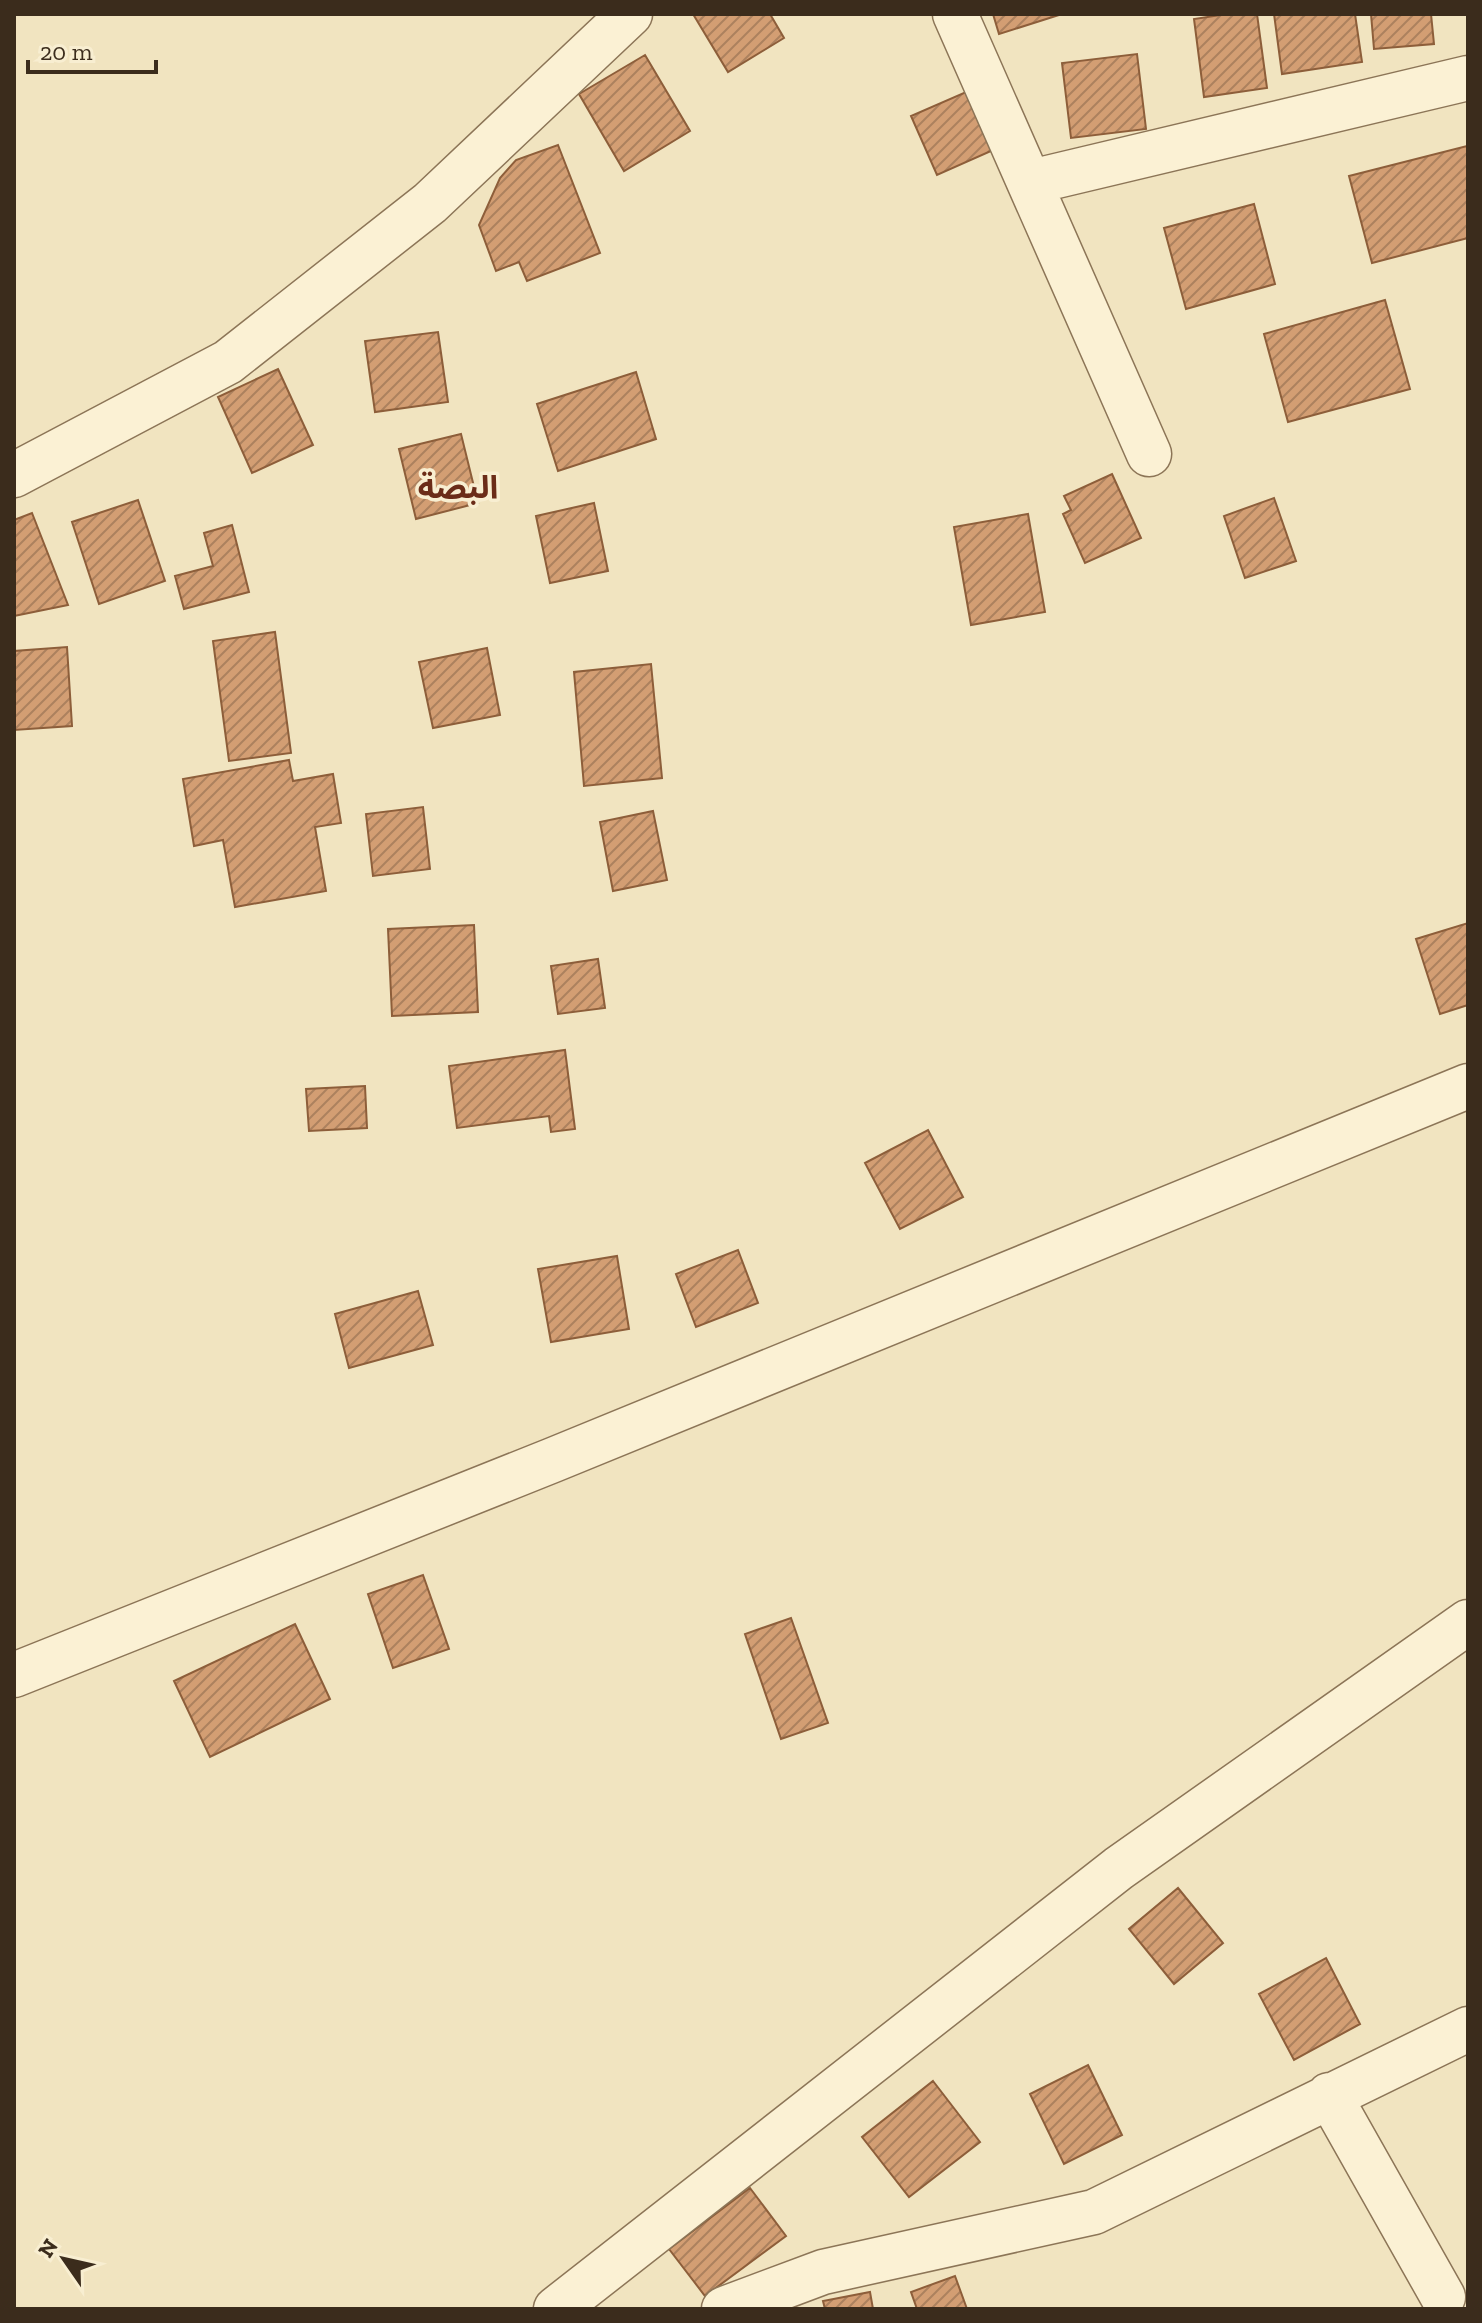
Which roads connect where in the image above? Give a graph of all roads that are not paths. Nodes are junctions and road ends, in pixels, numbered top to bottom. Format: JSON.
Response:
{"nodes":[{"id":1,"x":630,"y":14,"type":"edge"},
{"id":2,"x":955,"y":14,"type":"edge"},
{"id":3,"x":1468,"y":78,"type":"edge"},
{"id":4,"x":1031,"y":182,"type":"junction"},
{"id":5,"x":1149,"y":454,"type":"dead end"},
{"id":6,"x":14,"y":475,"type":"edge"},
{"id":7,"x":1468,"y":1086,"type":"edge"},
{"id":8,"x":1468,"y":1622,"type":"edge"},
{"id":9,"x":14,"y":1675,"type":"edge"},
{"id":10,"x":1468,"y":2029,"type":"edge"},
{"id":11,"x":1329,"y":2095,"type":"junction"},
{"id":12,"x":1441,"y":2299,"type":"edge"},
{"id":13,"x":556,"y":2309,"type":"edge"},
{"id":14,"x":724,"y":2309,"type":"edge"}],
"edges":[{"from":1,"to":6,"type":"street"},
{"from":2,"to":4,"type":"street"},
{"from":3,"to":4,"type":"street"},
{"from":4,"to":5,"type":"street"},
{"from":7,"to":9,"type":"street"},
{"from":8,"to":13,"type":"street"},
{"from":10,"to":11,"type":"street"},
{"from":11,"to":12,"type":"street"},
{"from":11,"to":14,"type":"street"}]}
